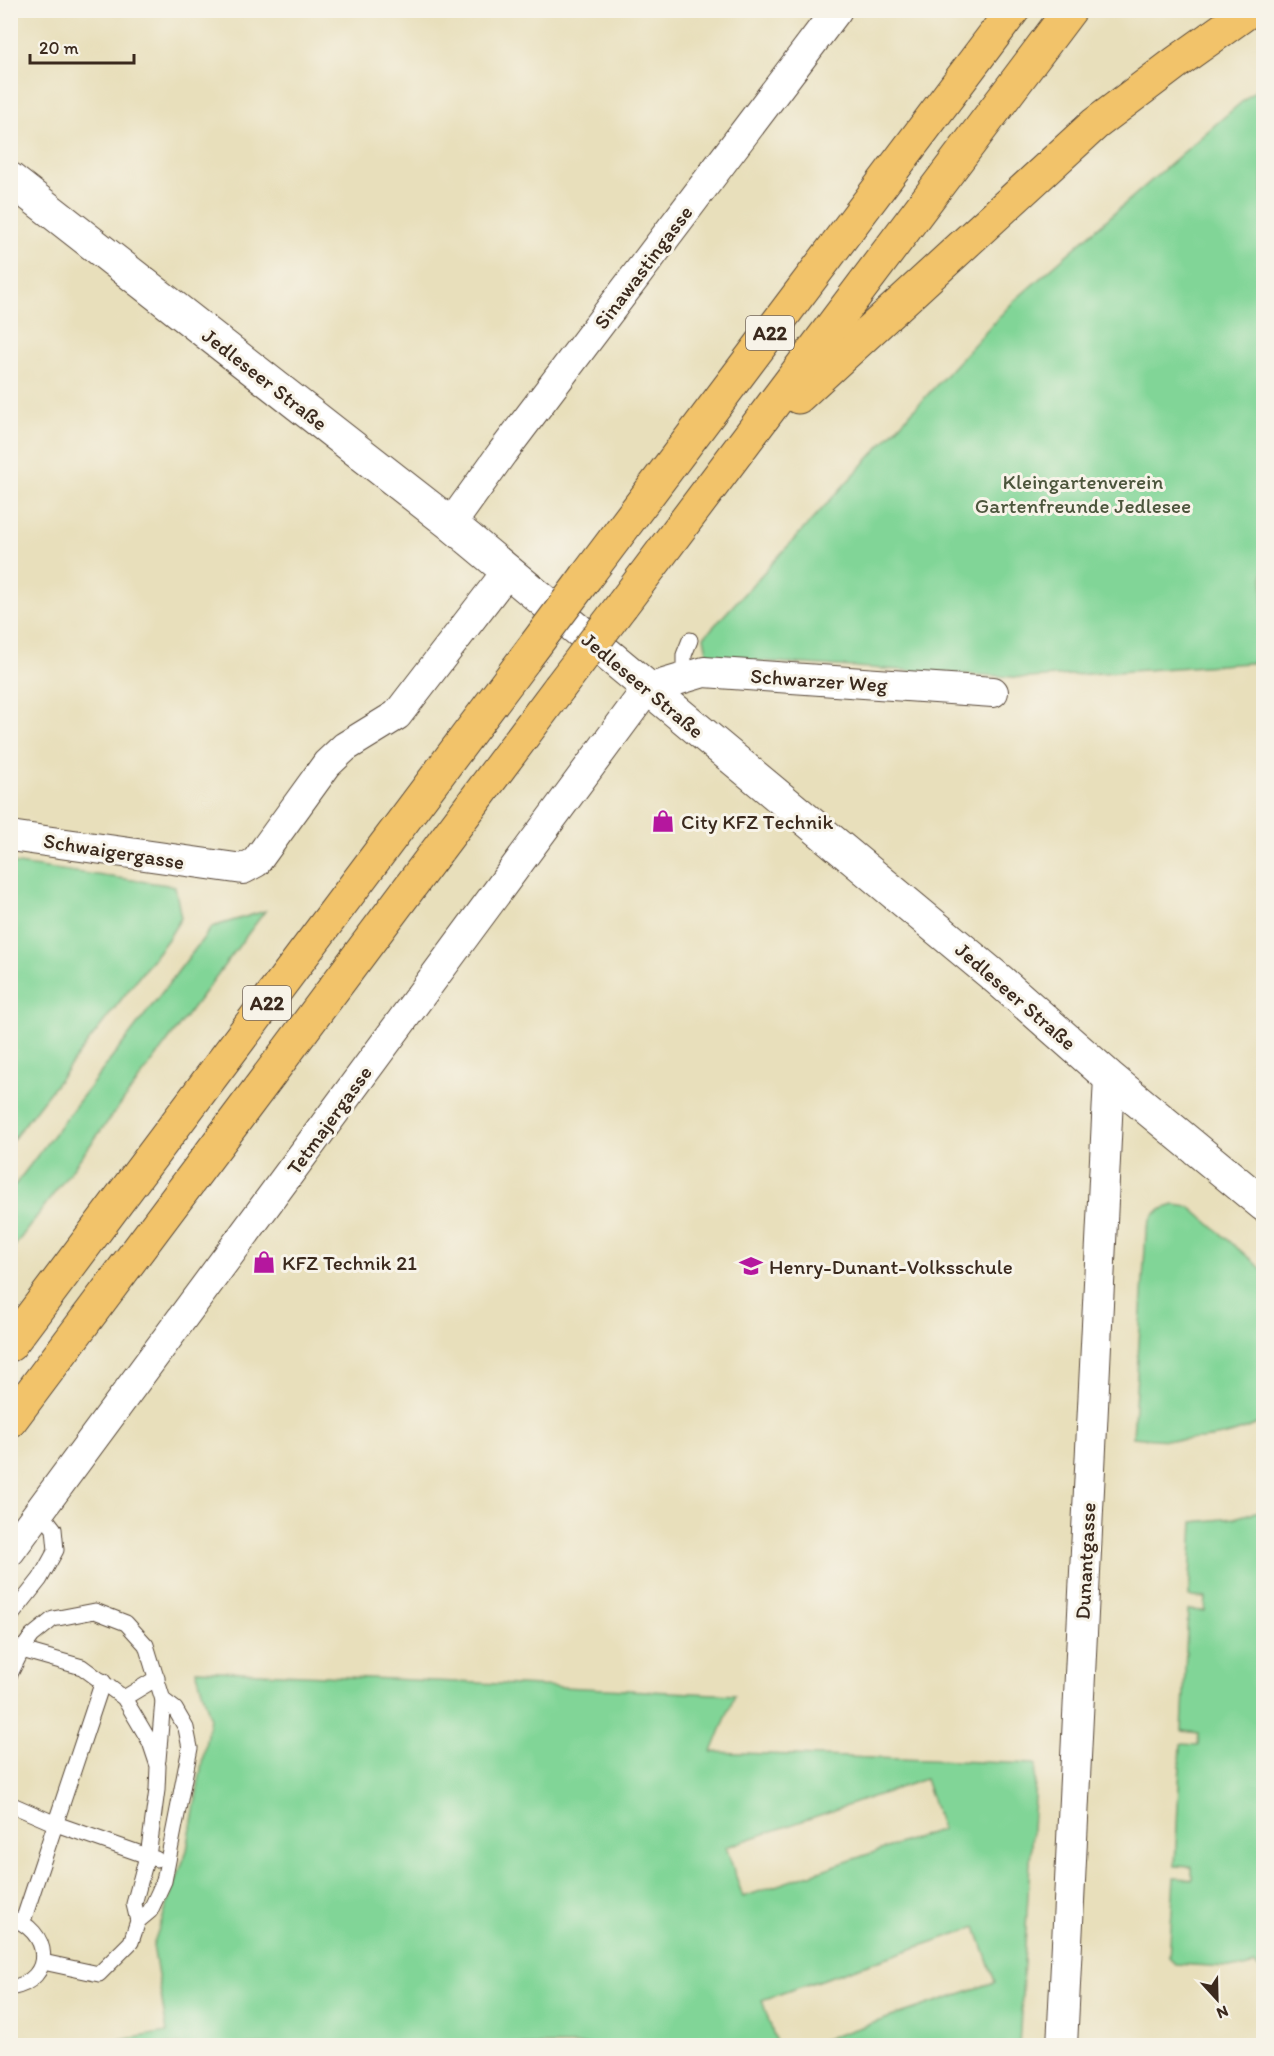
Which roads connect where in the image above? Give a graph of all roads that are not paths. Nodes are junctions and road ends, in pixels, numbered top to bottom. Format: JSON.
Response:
{"nodes":[{"id":1,"x":837,"y":10,"type":"edge"},
{"id":2,"x":988,"y":10,"type":"edge"},
{"id":3,"x":1013,"y":10,"type":"edge"},
{"id":4,"x":1070,"y":10,"type":"edge"},
{"id":5,"x":1249,"y":14,"type":"edge"},
{"id":6,"x":954,"y":88,"type":"junction"},
{"id":7,"x":10,"y":179,"type":"edge"},
{"id":8,"x":737,"y":454,"type":"junction"},
{"id":9,"x":451,"y":524,"type":"junction"},
{"id":10,"x":507,"y":572,"type":"junction"},
{"id":11,"x":690,"y":640,"type":"dead end"},
{"id":12,"x":684,"y":678,"type":"junction"},
{"id":13,"x":647,"y":689,"type":"junction"},
{"id":14,"x":993,"y":692,"type":"dead end"},
{"id":15,"x":10,"y":836,"type":"edge"},
{"id":16,"x":1109,"y":1077,"type":"junction"},
{"id":17,"x":1263,"y":1205,"type":"edge"},
{"id":18,"x":10,"y":1346,"type":"edge"},
{"id":19,"x":10,"y":1421,"type":"edge"},
{"id":20,"x":40,"y":1511,"type":"junction"},
{"id":21,"x":10,"y":1551,"type":"edge"},
{"id":22,"x":10,"y":1617,"type":"edge"},
{"id":23,"x":16,"y":1647,"type":"edge"},
{"id":24,"x":10,"y":1674,"type":"edge"},
{"id":25,"x":157,"y":1678,"type":"junction"},
{"id":26,"x":103,"y":1681,"type":"junction"},
{"id":27,"x":124,"y":1698,"type":"junction"},
{"id":28,"x":164,"y":1700,"type":"junction"},
{"id":29,"x":158,"y":1766,"type":"junction"},
{"id":30,"x":10,"y":1804,"type":"edge"},
{"id":31,"x":56,"y":1824,"type":"junction"},
{"id":32,"x":148,"y":1857,"type":"junction"},
{"id":33,"x":167,"y":1863,"type":"junction"},
{"id":34,"x":17,"y":1920,"type":"edge"},
{"id":35,"x":138,"y":1921,"type":"junction"},
{"id":36,"x":44,"y":1962,"type":"junction"},
{"id":37,"x":10,"y":1988,"type":"edge"},
{"id":38,"x":1062,"y":2046,"type":"edge"}],
"edges":[{"from":1,"to":9,"type":"street","name":"Sinawastingasse"},
{"from":2,"to":6,"type":"highway"},
{"from":3,"to":6,"type":"highway","number":"A22"},
{"from":4,"to":8,"type":"highway","number":"A22"},
{"from":5,"to":8,"type":"highway"},
{"from":6,"to":18,"type":"highway","number":"A22","bridge":true},
{"from":7,"to":9,"type":"street","name":"Jedleseer Straße"},
{"from":8,"to":19,"type":"highway","number":"A22","bridge":true},
{"from":9,"to":10,"type":"street","name":"Jedleseer Straße"},
{"from":10,"to":13,"type":"street","name":"Jedleseer Straße"},
{"from":10,"to":15,"type":"street","name":"Schwaigergasse"},
{"from":11,"to":12,"type":"lane"},
{"from":12,"to":13,"type":"street","name":"Schwarzer Weg"},
{"from":12,"to":14,"type":"street","name":"Schwarzer Weg"},
{"from":13,"to":16,"type":"street","name":"Jedleseer Straße"},
{"from":13,"to":20,"type":"street","name":"Tetmajergasse"},
{"from":16,"to":17,"type":"street","name":"Jedleseer Straße"},
{"from":16,"to":38,"type":"street","name":"Dunantgasse"},
{"from":20,"to":21,"type":"street","name":"Tetmajergasse"},
{"from":20,"to":22,"type":"lane"},
{"from":23,"to":24,"type":"lane"},
{"from":23,"to":25,"type":"lane"},
{"from":23,"to":26,"type":"lane"},
{"from":25,"to":27,"type":"lane"},
{"from":25,"to":28,"type":"lane"},
{"from":26,"to":27,"type":"lane"},
{"from":26,"to":31,"type":"lane"},
{"from":27,"to":29,"type":"lane"},
{"from":28,"to":29,"type":"lane"},
{"from":28,"to":33,"type":"lane"},
{"from":29,"to":32,"type":"lane"},
{"from":30,"to":31,"type":"lane"},
{"from":31,"to":32,"type":"lane"},
{"from":31,"to":34,"type":"lane"},
{"from":32,"to":33,"type":"lane"},
{"from":32,"to":35,"type":"lane"},
{"from":33,"to":35,"type":"lane"},
{"from":34,"to":36,"type":"lane"},
{"from":35,"to":36,"type":"lane"},
{"from":36,"to":37,"type":"lane"}]}
